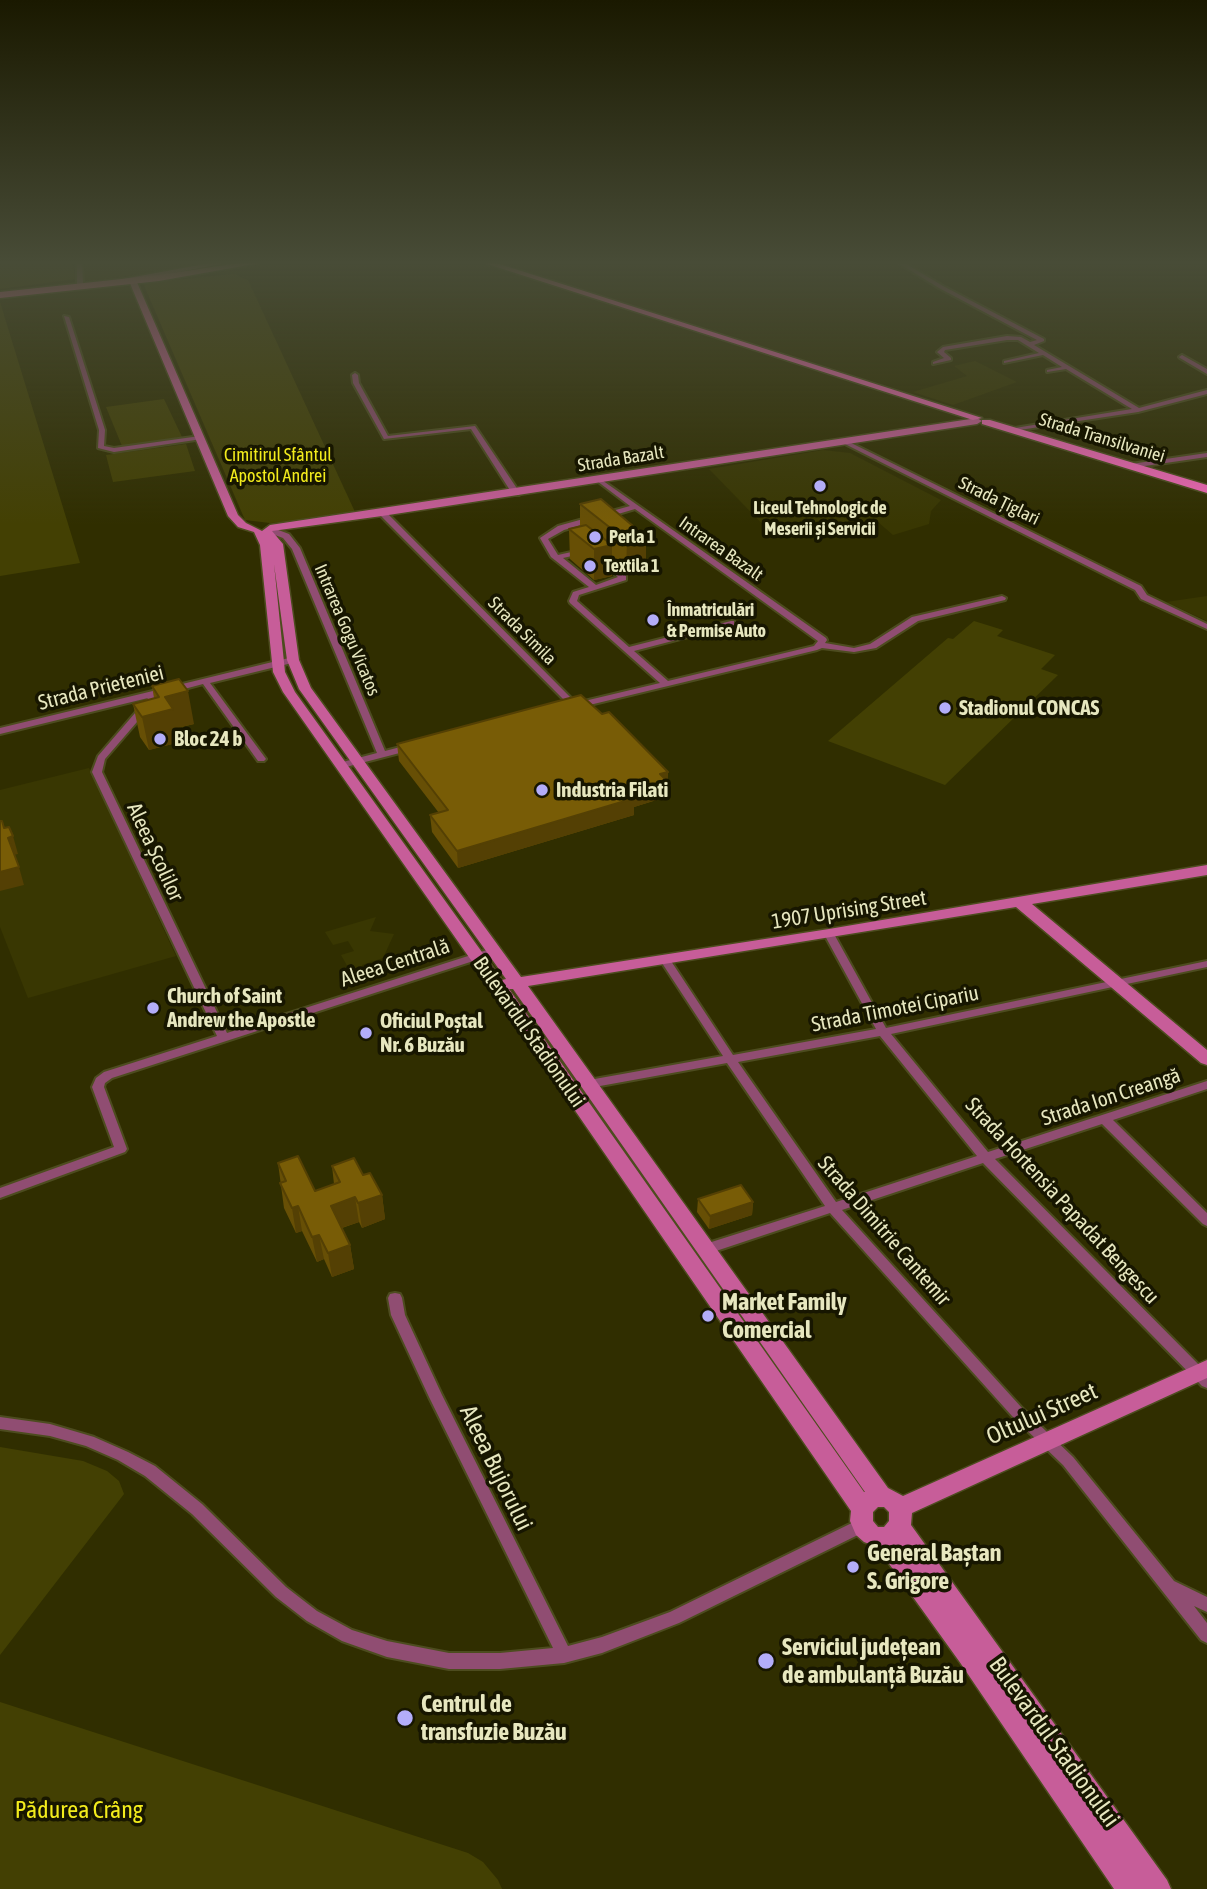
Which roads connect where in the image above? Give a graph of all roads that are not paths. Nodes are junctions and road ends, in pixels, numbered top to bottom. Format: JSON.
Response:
{"nodes":[{"id":1,"x":76,"y":349,"type":"edge"},
{"id":2,"x":161,"y":349,"type":"edge"},
{"id":3,"x":758,"y":349,"type":"edge"},
{"id":4,"x":943,"y":349,"type":"edge"},
{"id":5,"x":1039,"y":349,"type":"edge"},
{"id":6,"x":1045,"y":353,"type":"junction"},
{"id":7,"x":1182,"y":357,"type":"dead end"},
{"id":8,"x":1006,"y":362,"type":"dead end"},
{"id":9,"x":936,"y":363,"type":"dead end"},
{"id":10,"x":1069,"y":368,"type":"junction"},
{"id":11,"x":1049,"y":372,"type":"dead end"},
{"id":12,"x":1207,"y":372,"type":"edge"},
{"id":13,"x":355,"y":375,"type":"dead end"},
{"id":14,"x":1207,"y":391,"type":"edge"},
{"id":15,"x":1138,"y":410,"type":"junction"},
{"id":16,"x":980,"y":420,"type":"junction"},
{"id":17,"x":1015,"y":430,"type":"junction"},
{"id":18,"x":200,"y":438,"type":"junction"},
{"id":19,"x":845,"y":442,"type":"junction"},
{"id":20,"x":1207,"y":455,"type":"edge"},
{"id":21,"x":1131,"y":466,"type":"junction"},
{"id":22,"x":599,"y":480,"type":"junction"},
{"id":23,"x":1207,"y":489,"type":"edge"},
{"id":24,"x":516,"y":493,"type":"junction"},
{"id":25,"x":634,"y":508,"type":"junction"},
{"id":26,"x":382,"y":513,"type":"junction"},
{"id":27,"x":263,"y":530,"type":"junction"},
{"id":28,"x":558,"y":557,"type":"junction"},
{"id":29,"x":594,"y":587,"type":"junction"},
{"id":30,"x":1002,"y":598,"type":"dead end"},
{"id":31,"x":731,"y":623,"type":"dead end"},
{"id":32,"x":1207,"y":627,"type":"edge"},
{"id":33,"x":822,"y":644,"type":"junction"},
{"id":34,"x":626,"y":650,"type":"junction"},
{"id":35,"x":285,"y":662,"type":"junction"},
{"id":36,"x":205,"y":681,"type":"junction"},
{"id":37,"x":665,"y":683,"type":"junction"},
{"id":38,"x":157,"y":693,"type":"junction"},
{"id":39,"x":574,"y":705,"type":"junction"},
{"id":40,"x":561,"y":709,"type":"edge"},
{"id":41,"x":0,"y":731,"type":"edge"},
{"id":42,"x":420,"y":745,"type":"edge"},
{"id":43,"x":382,"y":755,"type":"junction"},
{"id":44,"x":261,"y":760,"type":"dead end"},
{"id":45,"x":359,"y":761,"type":"junction"},
{"id":46,"x":342,"y":765,"type":"junction"},
{"id":47,"x":1207,"y":870,"type":"edge"},
{"id":48,"x":1020,"y":903,"type":"junction"},
{"id":49,"x":829,"y":934,"type":"junction"},
{"id":50,"x":486,"y":954,"type":"junction"},
{"id":51,"x":664,"y":960,"type":"junction"},
{"id":52,"x":1207,"y":964,"type":"edge"},
{"id":53,"x":507,"y":984,"type":"junction"},
{"id":54,"x":1115,"y":985,"type":"junction"},
{"id":55,"x":883,"y":1032,"type":"junction"},
{"id":56,"x":223,"y":1037,"type":"junction"},
{"id":57,"x":730,"y":1059,"type":"junction"},
{"id":58,"x":1207,"y":1059,"type":"edge"},
{"id":59,"x":589,"y":1084,"type":"junction"},
{"id":60,"x":1207,"y":1085,"type":"edge"},
{"id":61,"x":1105,"y":1119,"type":"junction"},
{"id":62,"x":988,"y":1159,"type":"junction"},
{"id":63,"x":0,"y":1193,"type":"edge"},
{"id":64,"x":834,"y":1209,"type":"junction"},
{"id":65,"x":1207,"y":1221,"type":"edge"},
{"id":66,"x":707,"y":1249,"type":"junction"},
{"id":67,"x":395,"y":1298,"type":"dead end"},
{"id":68,"x":1204,"y":1374,"type":"edge"},
{"id":69,"x":0,"y":1423,"type":"edge"},
{"id":70,"x":1048,"y":1440,"type":"junction"},
{"id":71,"x":881,"y":1517,"type":"junction"},
{"id":72,"x":1166,"y":1585,"type":"junction"},
{"id":73,"x":1207,"y":1605,"type":"edge"},
{"id":74,"x":1207,"y":1635,"type":"edge"},
{"id":75,"x":564,"y":1655,"type":"junction"},
{"id":76,"x":1130,"y":1889,"type":"edge"},
{"id":77,"x":1158,"y":1889,"type":"edge"}],
"edges":[{"from":1,"to":18,"type":"street"},
{"from":2,"to":18,"type":"main road"},
{"from":3,"to":16,"type":"main road","name":"Strada Transilvaniei"},
{"from":4,"to":9,"type":"street"},
{"from":5,"to":6,"type":"street"},
{"from":6,"to":8,"type":"street"},
{"from":6,"to":10,"type":"street"},
{"from":7,"to":12,"type":"street"},
{"from":10,"to":11,"type":"street"},
{"from":10,"to":15,"type":"street"},
{"from":13,"to":24,"type":"street"},
{"from":14,"to":15,"type":"street"},
{"from":15,"to":17,"type":"street"},
{"from":16,"to":17,"type":"main road","name":"Strada Transilvaniei"},
{"from":16,"to":19,"type":"main road","name":"Strada Bazalt"},
{"from":17,"to":21,"type":"main road","name":"Strada Transilvaniei"},
{"from":18,"to":27,"type":"main road"},
{"from":19,"to":22,"type":"main road","name":"Strada Bazalt"},
{"from":19,"to":32,"type":"street","name":"Strada Țiglari"},
{"from":20,"to":21,"type":"street"},
{"from":21,"to":23,"type":"main road","name":"Strada Transilvaniei"},
{"from":22,"to":24,"type":"main road","name":"Strada Bazalt"},
{"from":22,"to":25,"type":"street","name":"Intrarea Bazalt"},
{"from":24,"to":26,"type":"main road","name":"Strada Bazalt"},
{"from":25,"to":28,"type":"street"},
{"from":25,"to":33,"type":"street","name":"Intrarea Bazalt"},
{"from":26,"to":27,"type":"main road","name":"Strada Bazalt"},
{"from":26,"to":39,"type":"street","name":"Strada Simila"},
{"from":27,"to":35,"type":"main road","name":"Bulevardul Stadionului"},
{"from":27,"to":43,"type":"street","name":"Intrarea Gogu Vicatos"},
{"from":28,"to":29,"type":"street"},
{"from":28,"to":29,"type":"street"},
{"from":29,"to":34,"type":"street"},
{"from":30,"to":33,"type":"street"},
{"from":31,"to":34,"type":"street"},
{"from":33,"to":37,"type":"street"},
{"from":34,"to":37,"type":"street"},
{"from":35,"to":36,"type":"street","name":"Strada Prieteniei"},
{"from":35,"to":45,"type":"main road","name":"Bulevardul Stadionului"},
{"from":35,"to":46,"type":"main road","name":"Bulevardul Stadionului"},
{"from":36,"to":38,"type":"street","name":"Strada Prieteniei"},
{"from":36,"to":44,"type":"street"},
{"from":37,"to":39,"type":"street"},
{"from":38,"to":41,"type":"street","name":"Strada Prieteniei"},
{"from":38,"to":56,"type":"street","name":"Aleea Școlilor"},
{"from":39,"to":40,"type":"street"},
{"from":42,"to":43,"type":"street"},
{"from":43,"to":45,"type":"street"},
{"from":45,"to":46,"type":"street"},
{"from":45,"to":50,"type":"main road","name":"Bulevardul Stadionului"},
{"from":46,"to":50,"type":"main road","name":"Bulevardul Stadionului"},
{"from":47,"to":48,"type":"main road","name":"1907 Uprising Street"},
{"from":48,"to":49,"type":"main road","name":"1907 Uprising Street"},
{"from":48,"to":54,"type":"main road"},
{"from":49,"to":51,"type":"main road","name":"1907 Uprising Street"},
{"from":49,"to":55,"type":"street","name":"Strada Hortensia Papadat Bengescu"},
{"from":50,"to":53,"type":"main road","name":"Bulevardul Stadionului"},
{"from":50,"to":56,"type":"street","name":"Aleea Centrală"},
{"from":51,"to":53,"type":"main road","name":"1907 Uprising Street"},
{"from":51,"to":57,"type":"street","name":"Strada Dimitrie Cantemir"},
{"from":52,"to":54,"type":"street","name":"Strada Timotei Cipariu"},
{"from":53,"to":59,"type":"main road","name":"Bulevardul Stadionului"},
{"from":53,"to":71,"type":"main road","name":"Bulevardul Stadionului"},
{"from":54,"to":55,"type":"street","name":"Strada Timotei Cipariu"},
{"from":54,"to":58,"type":"main road"},
{"from":55,"to":57,"type":"street","name":"Strada Timotei Cipariu"},
{"from":55,"to":62,"type":"street","name":"Strada Hortensia Papadat Bengescu"},
{"from":56,"to":63,"type":"street","name":"Aleea Centrală"},
{"from":57,"to":59,"type":"street","name":"Strada Timotei Cipariu"},
{"from":57,"to":64,"type":"street","name":"Strada Dimitrie Cantemir"},
{"from":59,"to":66,"type":"main road","name":"Bulevardul Stadionului"},
{"from":60,"to":61,"type":"street","name":"Strada Ion Creangă"},
{"from":61,"to":62,"type":"street","name":"Strada Ion Creangă"},
{"from":61,"to":65,"type":"street"},
{"from":62,"to":64,"type":"street","name":"Strada Ion Creangă"},
{"from":62,"to":68,"type":"street","name":"Strada Hortensia Papadat Bengescu"},
{"from":64,"to":66,"type":"street","name":"Strada Ion Creangă"},
{"from":64,"to":70,"type":"street","name":"Strada Dimitrie Cantemir"},
{"from":66,"to":71,"type":"main road","name":"Bulevardul Stadionului"},
{"from":67,"to":75,"type":"street","name":"Aleea Bujorului"},
{"from":68,"to":70,"type":"main road","name":"Oltului Street"},
{"from":69,"to":75,"type":"street"},
{"from":70,"to":71,"type":"main road","name":"Oltului Street"},
{"from":70,"to":72,"type":"street","name":"Strada Dimitrie Cantemir"},
{"from":71,"to":75,"type":"street"},
{"from":71,"to":76,"type":"main road","name":"Bulevardul Stadionului"},
{"from":71,"to":77,"type":"main road","name":"Bulevardul Stadionului"},
{"from":72,"to":73,"type":"street"},
{"from":72,"to":74,"type":"street","name":"Strada Dimitrie Cantemir"}]}
